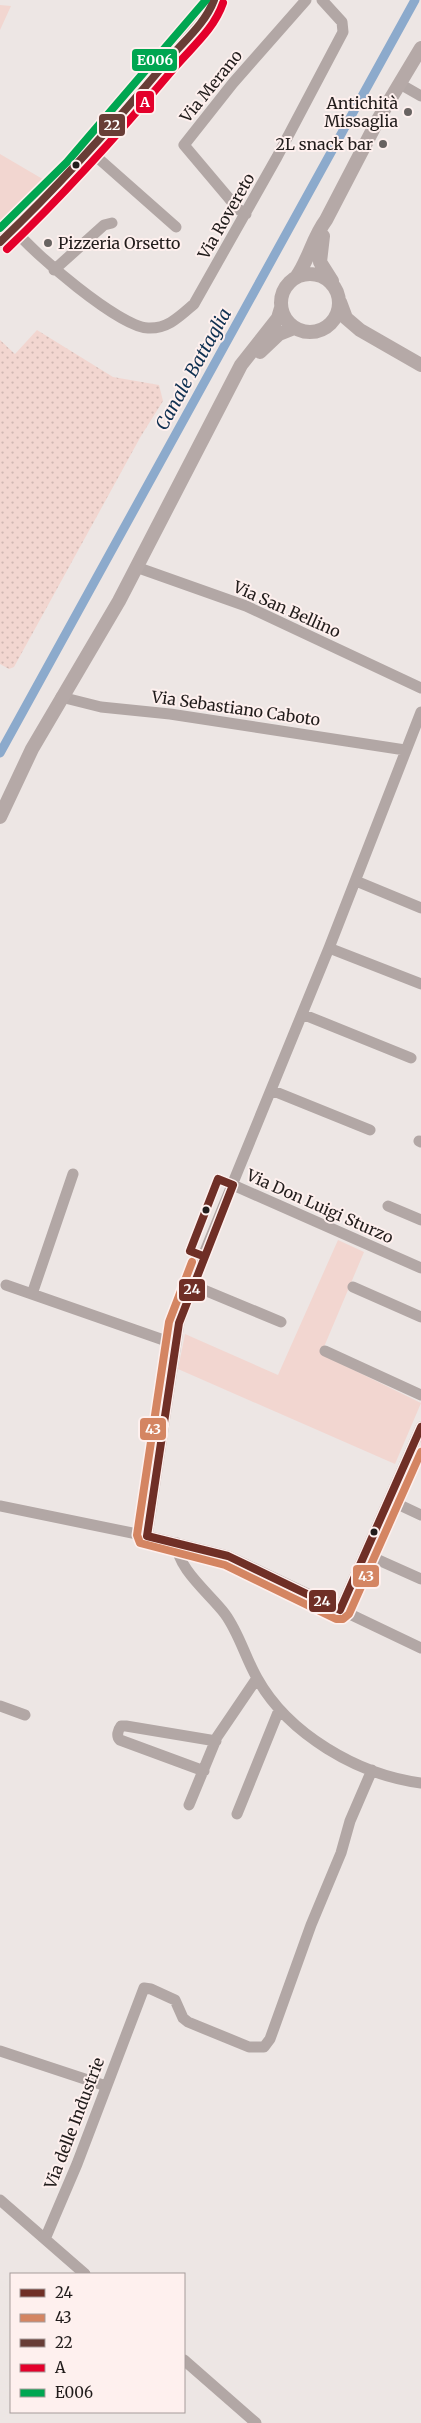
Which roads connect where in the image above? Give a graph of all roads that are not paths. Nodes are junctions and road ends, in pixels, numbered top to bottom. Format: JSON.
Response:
{"nodes":[{"id":1,"x":222,"y":0,"type":"edge"},
{"id":2,"x":306,"y":0,"type":"edge"},
{"id":3,"x":322,"y":0,"type":"edge"},
{"id":4,"x":213,"y":4,"type":"edge"},
{"id":5,"x":421,"y":48,"type":"edge"},
{"id":6,"x":400,"y":84,"type":"junction"},
{"id":7,"x":421,"y":96,"type":"edge"},
{"id":8,"x":90,"y":151,"type":"junction"},
{"id":9,"x":246,"y":214,"type":"junction"},
{"id":10,"x":326,"y":220,"type":"junction"},
{"id":11,"x":112,"y":223,"type":"dead end"},
{"id":12,"x":176,"y":227,"type":"dead end"},
{"id":13,"x":14,"y":229,"type":"junction"},
{"id":14,"x":0,"y":242,"type":"edge"},
{"id":15,"x":54,"y":270,"type":"junction"},
{"id":16,"x":297,"y":276,"type":"junction"},
{"id":17,"x":333,"y":284,"type":"junction"},
{"id":18,"x":340,"y":302,"type":"junction"},
{"id":19,"x":281,"y":308,"type":"junction"},
{"id":20,"x":329,"y":326,"type":"junction"},
{"id":21,"x":294,"y":328,"type":"junction"},
{"id":22,"x":360,"y":330,"type":"junction"},
{"id":23,"x":421,"y":365,"type":"edge"},
{"id":24,"x":232,"y":385,"type":"junction"},
{"id":25,"x":136,"y":567,"type":"junction"},
{"id":26,"x":421,"y":688,"type":"edge"},
{"id":27,"x":62,"y":697,"type":"junction"},
{"id":28,"x":421,"y":712,"type":"edge"},
{"id":29,"x":406,"y":750,"type":"junction"},
{"id":30,"x":0,"y":817,"type":"edge"},
{"id":31,"x":356,"y":881,"type":"junction"},
{"id":32,"x":421,"y":908,"type":"edge"},
{"id":33,"x":329,"y":948,"type":"junction"},
{"id":34,"x":421,"y":984,"type":"edge"},
{"id":35,"x":302,"y":1014,"type":"junction"},
{"id":36,"x":411,"y":1058,"type":"dead end"},
{"id":37,"x":271,"y":1090,"type":"junction"},
{"id":38,"x":370,"y":1130,"type":"dead end"},
{"id":39,"x":73,"y":1174,"type":"dead end"},
{"id":40,"x":233,"y":1185,"type":"junction"},
{"id":41,"x":388,"y":1206,"type":"dead end"},
{"id":42,"x":421,"y":1220,"type":"edge"},
{"id":43,"x":421,"y":1268,"type":"edge"},
{"id":44,"x":6,"y":1285,"type":"dead end"},
{"id":45,"x":192,"y":1285,"type":"junction"},
{"id":46,"x":353,"y":1287,"type":"dead end"},
{"id":47,"x":32,"y":1294,"type":"junction"},
{"id":48,"x":421,"y":1316,"type":"edge"},
{"id":49,"x":282,"y":1322,"type":"dead end"},
{"id":50,"x":175,"y":1344,"type":"junction"},
{"id":51,"x":325,"y":1351,"type":"dead end"},
{"id":52,"x":421,"y":1395,"type":"edge"},
{"id":53,"x":421,"y":1427,"type":"edge"},
{"id":54,"x":389,"y":1500,"type":"junction"},
{"id":55,"x":0,"y":1506,"type":"edge"},
{"id":56,"x":421,"y":1515,"type":"edge"},
{"id":57,"x":147,"y":1536,"type":"junction"},
{"id":58,"x":177,"y":1543,"type":"junction"},
{"id":59,"x":365,"y":1554,"type":"junction"},
{"id":60,"x":421,"y":1579,"type":"edge"},
{"id":61,"x":340,"y":1610,"type":"junction"},
{"id":62,"x":421,"y":1648,"type":"edge"},
{"id":63,"x":257,"y":1678,"type":"junction"},
{"id":64,"x":0,"y":1706,"type":"edge"},
{"id":65,"x":279,"y":1710,"type":"junction"},
{"id":66,"x":25,"y":1715,"type":"dead end"},
{"id":67,"x":216,"y":1741,"type":"junction"},
{"id":68,"x":372,"y":1770,"type":"junction"},
{"id":69,"x":204,"y":1771,"type":"junction"},
{"id":70,"x":421,"y":1783,"type":"edge"},
{"id":71,"x":189,"y":1805,"type":"dead end"},
{"id":72,"x":238,"y":1814,"type":"dead end"},
{"id":73,"x":0,"y":2051,"type":"edge"},
{"id":74,"x":106,"y":2086,"type":"junction"},
{"id":75,"x":0,"y":2200,"type":"edge"},
{"id":76,"x":45,"y":2239,"type":"junction"},
{"id":77,"x":84,"y":2273,"type":"edge"},
{"id":78,"x":185,"y":2361,"type":"edge"},
{"id":79,"x":256,"y":2423,"type":"edge"}],
"edges":[{"from":1,"to":4,"type":"street"},
{"from":2,"to":9,"type":"street","name":"Via Merano"},
{"from":3,"to":9,"type":"street","name":"Via Rovereto"},
{"from":4,"to":8,"type":"street"},
{"from":5,"to":6,"type":"main road"},
{"from":6,"to":7,"type":"street"},
{"from":6,"to":10,"type":"main road"},
{"from":8,"to":12,"type":"street"},
{"from":8,"to":13,"type":"street"},
{"from":9,"to":15,"type":"street","name":"Via Rovereto"},
{"from":10,"to":16,"type":"main road"},
{"from":10,"to":17,"type":"main road"},
{"from":11,"to":15,"type":"street"},
{"from":13,"to":14,"type":"street"},
{"from":13,"to":15,"type":"street","name":"Via Rovereto"},
{"from":16,"to":17,"type":"main road"},
{"from":16,"to":19,"type":"main road"},
{"from":17,"to":18,"type":"main road"},
{"from":18,"to":20,"type":"main road"},
{"from":18,"to":22,"type":"main road"},
{"from":19,"to":21,"type":"main road"},
{"from":19,"to":24,"type":"main road"},
{"from":20,"to":21,"type":"main road"},
{"from":20,"to":22,"type":"main road"},
{"from":21,"to":24,"type":"main road"},
{"from":22,"to":23,"type":"main road"},
{"from":24,"to":25,"type":"main road"},
{"from":25,"to":26,"type":"street","name":"Via San Bellino"},
{"from":25,"to":27,"type":"main road"},
{"from":27,"to":29,"type":"street","name":"Via Sebastiano Caboto"},
{"from":27,"to":30,"type":"main road"},
{"from":28,"to":29,"type":"street"},
{"from":29,"to":31,"type":"street"},
{"from":31,"to":32,"type":"street"},
{"from":31,"to":33,"type":"street"},
{"from":33,"to":34,"type":"street"},
{"from":33,"to":35,"type":"street"},
{"from":35,"to":36,"type":"street"},
{"from":35,"to":37,"type":"street"},
{"from":37,"to":38,"type":"street"},
{"from":37,"to":40,"type":"street"},
{"from":39,"to":47,"type":"street"},
{"from":40,"to":43,"type":"street","name":"Via Don Luigi Sturzo"},
{"from":40,"to":45,"type":"street"},
{"from":41,"to":42,"type":"street"},
{"from":44,"to":47,"type":"street"},
{"from":45,"to":49,"type":"street"},
{"from":45,"to":50,"type":"street"},
{"from":46,"to":48,"type":"street"},
{"from":47,"to":50,"type":"street"},
{"from":50,"to":57,"type":"street"},
{"from":51,"to":52,"type":"street"},
{"from":53,"to":54,"type":"street"},
{"from":54,"to":56,"type":"street"},
{"from":54,"to":59,"type":"street"},
{"from":55,"to":57,"type":"street"},
{"from":57,"to":58,"type":"street"},
{"from":58,"to":61,"type":"street"},
{"from":58,"to":63,"type":"street"},
{"from":59,"to":60,"type":"street"},
{"from":59,"to":61,"type":"street"},
{"from":61,"to":62,"type":"street"},
{"from":63,"to":65,"type":"street"},
{"from":63,"to":67,"type":"street"},
{"from":64,"to":66,"type":"street"},
{"from":65,"to":68,"type":"street"},
{"from":65,"to":72,"type":"street"},
{"from":67,"to":69,"type":"street"},
{"from":67,"to":69,"type":"street"},
{"from":68,"to":70,"type":"street"},
{"from":68,"to":74,"type":"street","name":"Via delle Industrie"},
{"from":69,"to":71,"type":"street"},
{"from":73,"to":74,"type":"street"},
{"from":74,"to":76,"type":"street","name":"Via delle Industrie"},
{"from":75,"to":76,"type":"street"},
{"from":76,"to":77,"type":"street"},
{"from":78,"to":79,"type":"street"}]}
